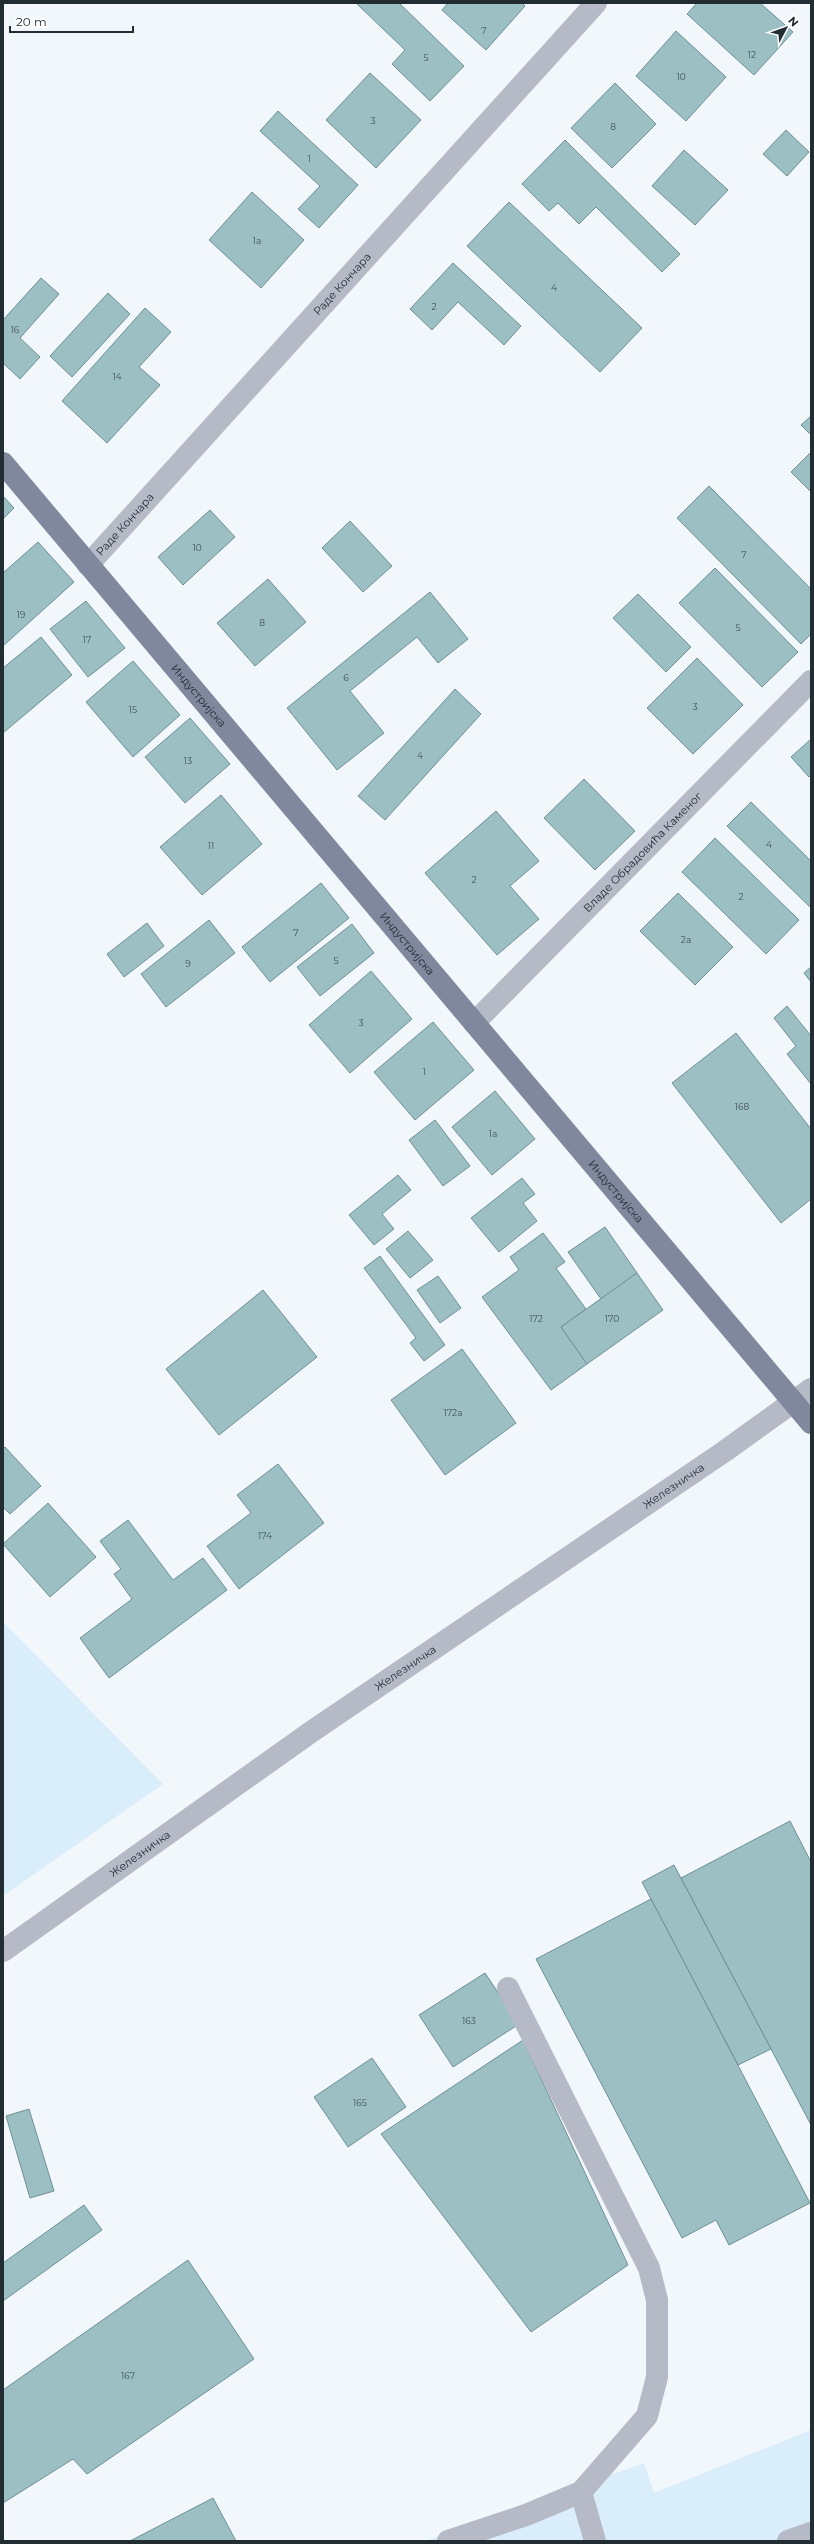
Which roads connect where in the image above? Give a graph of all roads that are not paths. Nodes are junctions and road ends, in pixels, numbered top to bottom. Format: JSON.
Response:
{"nodes":[{"id":1,"x":596,"y":3,"type":"edge"},
{"id":2,"x":3,"y":463,"type":"edge"},
{"id":3,"x":88,"y":565,"type":"junction"},
{"id":4,"x":811,"y":682,"type":"edge"},
{"id":5,"x":474,"y":1023,"type":"junction"},
{"id":6,"x":811,"y":1389,"type":"edge"},
{"id":7,"x":794,"y":1402,"type":"junction"},
{"id":8,"x":811,"y":1423,"type":"edge"},
{"id":9,"x":3,"y":1952,"type":"edge"},
{"id":10,"x":508,"y":1988,"type":"dead end"},
{"id":11,"x":581,"y":2492,"type":"junction"},
{"id":12,"x":811,"y":2533,"type":"edge"},
{"id":13,"x":448,"y":2541,"type":"edge"},
{"id":14,"x":595,"y":2541,"type":"edge"},
{"id":15,"x":788,"y":2541,"type":"edge"}],
"edges":[{"from":1,"to":3,"type":"street","name":"Раде Кончара"},
{"from":2,"to":3,"type":"main road","name":"Индустријска"},
{"from":3,"to":5,"type":"main road","name":"Индустријска"},
{"from":4,"to":5,"type":"street","name":"Владе Обрадовића Каменог"},
{"from":5,"to":7,"type":"main road","name":"Индустријска"},
{"from":6,"to":7,"type":"street","name":"Железничка"},
{"from":7,"to":8,"type":"main road","name":"Индустријска"},
{"from":7,"to":9,"type":"street","name":"Железничка"},
{"from":10,"to":11,"type":"street"},
{"from":11,"to":13,"type":"street"},
{"from":11,"to":14,"type":"street"},
{"from":12,"to":15,"type":"street"}]}
